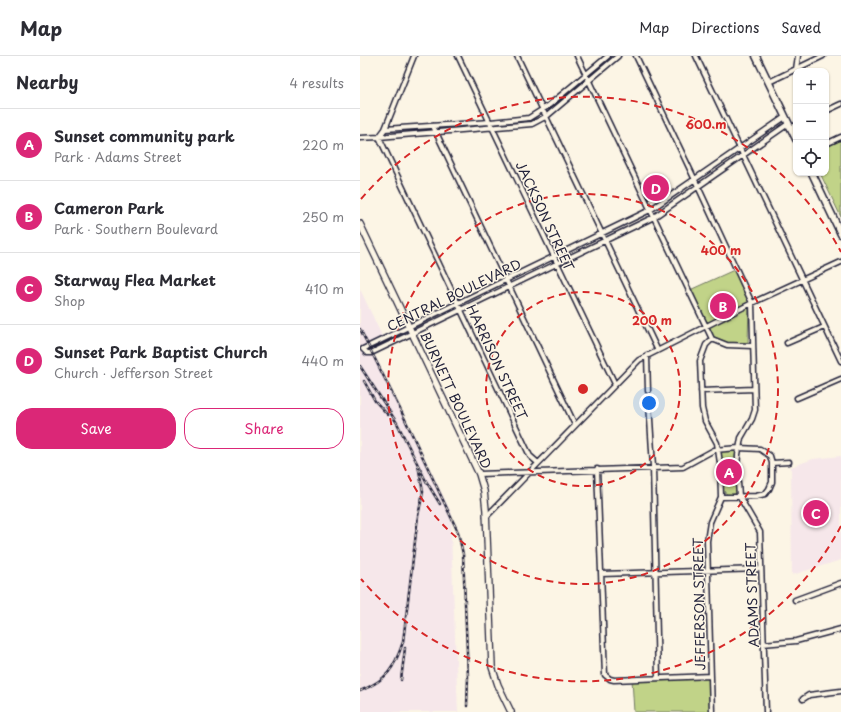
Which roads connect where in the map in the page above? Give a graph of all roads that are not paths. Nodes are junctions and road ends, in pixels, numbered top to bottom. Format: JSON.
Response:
{"nodes":[{"id":1,"x":414,"y":56,"type":"edge"},
{"id":2,"x":458,"y":56,"type":"edge"},
{"id":3,"x":517,"y":56,"type":"edge"},
{"id":4,"x":577,"y":56,"type":"edge"},
{"id":5,"x":608,"y":56,"type":"edge"},
{"id":6,"x":618,"y":56,"type":"edge"},
{"id":7,"x":636,"y":56,"type":"edge"},
{"id":8,"x":696,"y":56,"type":"edge"},
{"id":9,"x":756,"y":56,"type":"edge"},
{"id":10,"x":798,"y":56,"type":"edge"},
{"id":11,"x":823,"y":56,"type":"edge"},
{"id":12,"x":795,"y":68,"type":"edge"},
{"id":13,"x":797,"y":68,"type":"edge"},
{"id":14,"x":793,"y":70,"type":"edge"},
{"id":15,"x":586,"y":74,"type":"junction"},
{"id":16,"x":588,"y":81,"type":"junction"},
{"id":17,"x":769,"y":82,"type":"junction"},
{"id":18,"x":841,"y":104,"type":"edge"},
{"id":19,"x":543,"y":110,"type":"junction"},
{"id":20,"x":829,"y":110,"type":"edge"},
{"id":21,"x":547,"y":116,"type":"junction"},
{"id":22,"x":785,"y":117,"type":"junction"},
{"id":23,"x":490,"y":122,"type":"junction"},
{"id":24,"x":433,"y":126,"type":"junction"},
{"id":25,"x":792,"y":126,"type":"edge"},
{"id":26,"x":385,"y":129,"type":"junction"},
{"id":27,"x":493,"y":129,"type":"junction"},
{"id":28,"x":435,"y":133,"type":"junction"},
{"id":29,"x":379,"y":137,"type":"junction"},
{"id":30,"x":841,"y":137,"type":"edge"},
{"id":31,"x":360,"y":138,"type":"edge"},
{"id":32,"x":829,"y":142,"type":"edge"},
{"id":33,"x":740,"y":149,"type":"junction"},
{"id":34,"x":743,"y":156,"type":"junction"},
{"id":35,"x":813,"y":176,"type":"edge"},
{"id":36,"x":695,"y":180,"type":"junction"},
{"id":37,"x":698,"y":187,"type":"junction"},
{"id":38,"x":650,"y":210,"type":"junction"},
{"id":39,"x":654,"y":217,"type":"junction"},
{"id":40,"x":360,"y":224,"type":"edge"},
{"id":41,"x":841,"y":234,"type":"edge"},
{"id":42,"x":602,"y":235,"type":"junction"},
{"id":43,"x":606,"y":241,"type":"junction"},
{"id":44,"x":554,"y":258,"type":"junction"},
{"id":45,"x":841,"y":262,"type":"edge"},
{"id":46,"x":557,"y":265,"type":"junction"},
{"id":47,"x":506,"y":281,"type":"junction"},
{"id":48,"x":802,"y":281,"type":"junction"},
{"id":49,"x":510,"y":288,"type":"junction"},
{"id":50,"x":752,"y":303,"type":"junction"},
{"id":51,"x":458,"y":304,"type":"junction"},
{"id":52,"x":461,"y":311,"type":"junction"},
{"id":53,"x":824,"y":326,"type":"junction"},
{"id":54,"x":705,"y":327,"type":"junction"},
{"id":55,"x":410,"y":328,"type":"junction"},
{"id":56,"x":413,"y":334,"type":"junction"},
{"id":57,"x":712,"y":339,"type":"junction"},
{"id":58,"x":787,"y":344,"type":"dead end"},
{"id":59,"x":752,"y":346,"type":"junction"},
{"id":60,"x":657,"y":349,"type":"junction"},
{"id":61,"x":647,"y":355,"type":"junction"},
{"id":62,"x":841,"y":362,"type":"edge"},
{"id":63,"x":841,"y":379,"type":"edge"},
{"id":64,"x":615,"y":384,"type":"junction"},
{"id":65,"x":754,"y":389,"type":"junction"},
{"id":66,"x":648,"y":391,"type":"dead end"},
{"id":67,"x":701,"y":392,"type":"junction"},
{"id":68,"x":797,"y":398,"type":"dead end"},
{"id":69,"x":649,"y":403,"type":"dead end"},
{"id":70,"x":575,"y":424,"type":"junction"},
{"id":71,"x":739,"y":448,"type":"junction"},
{"id":72,"x":718,"y":450,"type":"junction"},
{"id":73,"x":789,"y":462,"type":"dead end"},
{"id":74,"x":772,"y":463,"type":"junction"},
{"id":75,"x":538,"y":464,"type":"junction"},
{"id":76,"x":653,"y":467,"type":"junction"},
{"id":77,"x":597,"y":469,"type":"junction"},
{"id":78,"x":515,"y":472,"type":"junction"},
{"id":79,"x":530,"y":472,"type":"junction"},
{"id":80,"x":479,"y":474,"type":"junction"},
{"id":81,"x":518,"y":484,"type":"junction"},
{"id":82,"x":739,"y":496,"type":"junction"},
{"id":83,"x":721,"y":497,"type":"junction"},
{"id":84,"x":486,"y":518,"type":"junction"},
{"id":85,"x":761,"y":569,"type":"junction"},
{"id":86,"x":708,"y":571,"type":"junction"},
{"id":87,"x":654,"y":573,"type":"junction"},
{"id":88,"x":601,"y":574,"type":"junction"},
{"id":89,"x":841,"y":583,"type":"edge"},
{"id":90,"x":795,"y":600,"type":"dead end"},
{"id":91,"x":841,"y":629,"type":"edge"},
{"id":92,"x":764,"y":644,"type":"junction"},
{"id":93,"x":711,"y":676,"type":"junction"},
{"id":94,"x":658,"y":678,"type":"junction"},
{"id":95,"x":841,"y":691,"type":"edge"},
{"id":96,"x":803,"y":699,"type":"dead end"},
{"id":97,"x":510,"y":712,"type":"edge"},
{"id":98,"x":712,"y":712,"type":"edge"},
{"id":99,"x":766,"y":712,"type":"edge"}],
"edges":[{"from":1,"to":26,"type":"street"},
{"from":2,"to":23,"type":"street","name":"JACKSON STREET"},
{"from":3,"to":19,"type":"street"},
{"from":4,"to":15,"type":"street"},
{"from":5,"to":15,"type":"street"},
{"from":6,"to":16,"type":"street"},
{"from":7,"to":36,"type":"street"},
{"from":8,"to":33,"type":"street"},
{"from":9,"to":17,"type":"highway"},
{"from":10,"to":12,"type":"street"},
{"from":11,"to":13,"type":"street"},
{"from":14,"to":17,"type":"street"},
{"from":15,"to":16,"type":"street"},
{"from":15,"to":19,"type":"street"},
{"from":16,"to":21,"type":"street"},
{"from":16,"to":38,"type":"street"},
{"from":17,"to":22,"type":"highway"},
{"from":18,"to":20,"type":"street"},
{"from":19,"to":21,"type":"street"},
{"from":19,"to":23,"type":"street"},
{"from":21,"to":27,"type":"street"},
{"from":21,"to":42,"type":"street"},
{"from":22,"to":25,"type":"highway"},
{"from":22,"to":33,"type":"street","name":"CENTRAL BOULEVARD"},
{"from":23,"to":24,"type":"street"},
{"from":23,"to":27,"type":"street","name":"JACKSON STREET"},
{"from":24,"to":26,"type":"street"},
{"from":24,"to":28,"type":"street"},
{"from":25,"to":34,"type":"street","name":"CENTRAL BOULEVARD"},
{"from":26,"to":29,"type":"street"},
{"from":27,"to":28,"type":"street"},
{"from":27,"to":44,"type":"street","name":"JACKSON STREET"},
{"from":28,"to":29,"type":"street"},
{"from":28,"to":47,"type":"street"},
{"from":29,"to":31,"type":"street"},
{"from":29,"to":51,"type":"street","name":"HARRISON STREET"},
{"from":30,"to":32,"type":"street"},
{"from":33,"to":34,"type":"street"},
{"from":33,"to":36,"type":"street","name":"CENTRAL BOULEVARD"},
{"from":34,"to":37,"type":"street","name":"CENTRAL BOULEVARD"},
{"from":34,"to":48,"type":"street"},
{"from":35,"to":41,"type":"highway"},
{"from":36,"to":37,"type":"street"},
{"from":36,"to":38,"type":"street","name":"CENTRAL BOULEVARD"},
{"from":37,"to":39,"type":"street","name":"CENTRAL BOULEVARD"},
{"from":37,"to":50,"type":"street"},
{"from":38,"to":39,"type":"street"},
{"from":38,"to":42,"type":"street","name":"CENTRAL BOULEVARD"},
{"from":39,"to":43,"type":"street","name":"CENTRAL BOULEVARD"},
{"from":39,"to":54,"type":"street"},
{"from":40,"to":55,"type":"main road","name":"BURNETT BOULEVARD"},
{"from":42,"to":43,"type":"street"},
{"from":42,"to":44,"type":"street","name":"CENTRAL BOULEVARD"},
{"from":43,"to":46,"type":"street","name":"CENTRAL BOULEVARD"},
{"from":43,"to":60,"type":"street"},
{"from":44,"to":46,"type":"street","name":"JACKSON STREET"},
{"from":44,"to":47,"type":"street","name":"CENTRAL BOULEVARD"},
{"from":45,"to":48,"type":"street"},
{"from":46,"to":49,"type":"street","name":"CENTRAL BOULEVARD"},
{"from":46,"to":64,"type":"street","name":"JACKSON STREET"},
{"from":47,"to":49,"type":"street"},
{"from":47,"to":51,"type":"street","name":"CENTRAL BOULEVARD"},
{"from":48,"to":50,"type":"street"},
{"from":48,"to":53,"type":"street"},
{"from":49,"to":52,"type":"street","name":"CENTRAL BOULEVARD"},
{"from":49,"to":70,"type":"street"},
{"from":50,"to":54,"type":"street"},
{"from":50,"to":59,"type":"street"},
{"from":51,"to":52,"type":"street","name":"HARRISON STREET"},
{"from":51,"to":55,"type":"street","name":"CENTRAL BOULEVARD"},
{"from":52,"to":56,"type":"street","name":"CENTRAL BOULEVARD"},
{"from":52,"to":75,"type":"street","name":"HARRISON STREET"},
{"from":53,"to":58,"type":"street"},
{"from":53,"to":62,"type":"street"},
{"from":54,"to":57,"type":"street"},
{"from":54,"to":60,"type":"street"},
{"from":55,"to":56,"type":"main road","name":"BURNETT BOULEVARD"},
{"from":55,"to":56,"type":"street","name":"CENTRAL BOULEVARD"},
{"from":56,"to":80,"type":"main road","name":"BURNETT BOULEVARD"},
{"from":57,"to":59,"type":"street"},
{"from":57,"to":67,"type":"street","name":"JEFFERSON STREET"},
{"from":59,"to":65,"type":"street"},
{"from":60,"to":61,"type":"street"},
{"from":61,"to":64,"type":"street"},
{"from":61,"to":66,"type":"street"},
{"from":63,"to":68,"type":"street"},
{"from":64,"to":70,"type":"street"},
{"from":65,"to":67,"type":"street"},
{"from":65,"to":71,"type":"street"},
{"from":67,"to":72,"type":"street","name":"JEFFERSON STREET"},
{"from":69,"to":76,"type":"street"},
{"from":70,"to":75,"type":"street"},
{"from":71,"to":72,"type":"street"},
{"from":71,"to":74,"type":"street"},
{"from":71,"to":82,"type":"street"},
{"from":72,"to":76,"type":"street"},
{"from":72,"to":83,"type":"street","name":"JEFFERSON STREET"},
{"from":73,"to":74,"type":"street"},
{"from":74,"to":82,"type":"street"},
{"from":75,"to":79,"type":"street"},
{"from":76,"to":77,"type":"street"},
{"from":76,"to":87,"type":"street"},
{"from":77,"to":79,"type":"street"},
{"from":77,"to":88,"type":"street"},
{"from":78,"to":79,"type":"street"},
{"from":78,"to":80,"type":"street"},
{"from":78,"to":81,"type":"street"},
{"from":79,"to":81,"type":"street"},
{"from":80,"to":84,"type":"main road","name":"BURNETT BOULEVARD"},
{"from":81,"to":84,"type":"street"},
{"from":82,"to":83,"type":"street"},
{"from":82,"to":85,"type":"street","name":"ADAMS STREET"},
{"from":83,"to":86,"type":"street","name":"JEFFERSON STREET"},
{"from":84,"to":97,"type":"main road","name":"BURNETT BOULEVARD"},
{"from":85,"to":86,"type":"street"},
{"from":85,"to":92,"type":"street","name":"ADAMS STREET"},
{"from":86,"to":87,"type":"street"},
{"from":86,"to":93,"type":"street","name":"JEFFERSON STREET"},
{"from":87,"to":88,"type":"street"},
{"from":87,"to":94,"type":"street"},
{"from":88,"to":94,"type":"street"},
{"from":89,"to":90,"type":"street"},
{"from":91,"to":92,"type":"street"},
{"from":92,"to":99,"type":"street","name":"ADAMS STREET"},
{"from":93,"to":94,"type":"street"},
{"from":93,"to":98,"type":"street","name":"JEFFERSON STREET"},
{"from":95,"to":96,"type":"street"}]}
